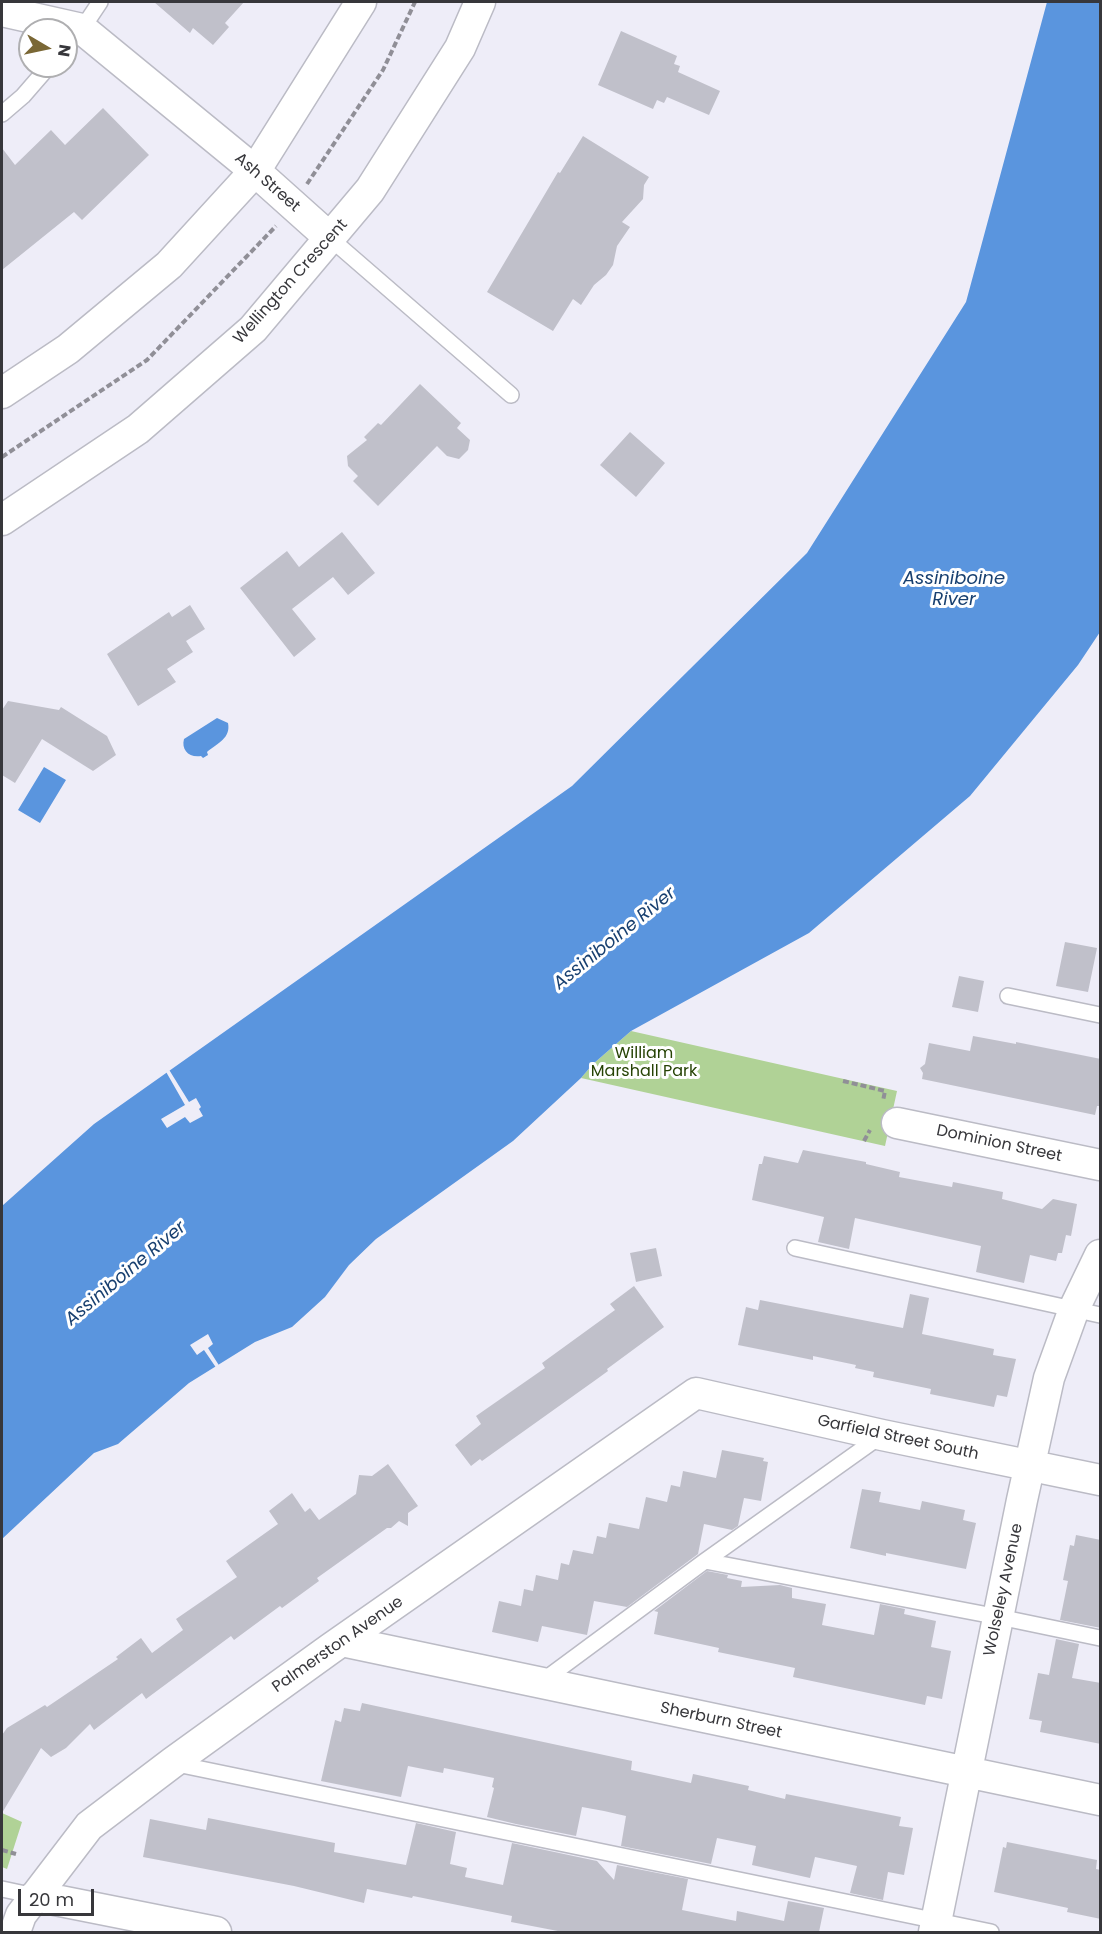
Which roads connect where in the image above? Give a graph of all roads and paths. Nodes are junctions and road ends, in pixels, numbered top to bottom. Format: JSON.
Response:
{"nodes":[{"id":1,"x":100,"y":2,"type":"edge"},
{"id":2,"x":361,"y":2,"type":"edge"},
{"id":3,"x":415,"y":2,"type":"edge"},
{"id":4,"x":480,"y":2,"type":"edge"},
{"id":5,"x":2,"y":11,"type":"edge"},
{"id":6,"x":21,"y":18,"type":"edge"},
{"id":7,"x":78,"y":32,"type":"edge"},
{"id":8,"x":78,"y":41,"type":"edge"},
{"id":9,"x":39,"y":78,"type":"edge"},
{"id":10,"x":2,"y":114,"type":"edge"},
{"id":11,"x":255,"y":171,"type":"junction"},
{"id":12,"x":293,"y":205,"type":"junction"},
{"id":13,"x":331,"y":239,"type":"junction"},
{"id":14,"x":2,"y":393,"type":"edge"},
{"id":15,"x":511,"y":395,"type":"dead end"},
{"id":16,"x":2,"y":457,"type":"edge"},
{"id":17,"x":2,"y":520,"type":"edge"},
{"id":18,"x":1008,"y":996,"type":"dead end"},
{"id":19,"x":1101,"y":1015,"type":"edge"},
{"id":20,"x":843,"y":1081,"type":"dead end"},
{"id":21,"x":885,"y":1091,"type":"dead end"},
{"id":22,"x":897,"y":1123,"type":"dead end"},
{"id":23,"x":1101,"y":1165,"type":"edge"},
{"id":24,"x":795,"y":1248,"type":"dead end"},
{"id":25,"x":1101,"y":1255,"type":"edge"},
{"id":26,"x":1087,"y":1312,"type":"edge"},
{"id":27,"x":696,"y":1393,"type":"joint"},
{"id":28,"x":882,"y":1435,"type":"junction"},
{"id":29,"x":1030,"y":1466,"type":"junction"},
{"id":30,"x":1101,"y":1480,"type":"edge"},
{"id":31,"x":705,"y":1561,"type":"junction"},
{"id":32,"x":999,"y":1617,"type":"junction"},
{"id":33,"x":1101,"y":1638,"type":"edge"},
{"id":34,"x":342,"y":1641,"type":"junction"},
{"id":35,"x":540,"y":1683,"type":"junction"},
{"id":36,"x":172,"y":1763,"type":"junction"},
{"id":37,"x":967,"y":1772,"type":"junction"},
{"id":38,"x":1101,"y":1800,"type":"edge"},
{"id":39,"x":2,"y":1850,"type":"edge"},
{"id":40,"x":16,"y":1854,"type":"dead end"},
{"id":41,"x":2,"y":1889,"type":"edge"},
{"id":42,"x":35,"y":1896,"type":"junction"},
{"id":43,"x":935,"y":1927,"type":"edge"},
{"id":44,"x":15,"y":1932,"type":"edge"},
{"id":45,"x":216,"y":1932,"type":"edge"},
{"id":46,"x":991,"y":1932,"type":"edge"}],
"edges":[{"from":1,"to":7,"type":"lane"},
{"from":2,"to":11,"type":"street"},
{"from":3,"to":12,"type":"path"},
{"from":4,"to":13,"type":"street","name":"Wellington Crescent"},
{"from":5,"to":6,"type":"street","name":"Ash Street"},
{"from":8,"to":11,"type":"street","name":"Ash Street"},
{"from":9,"to":10,"type":"lane"},
{"from":11,"to":12,"type":"street","name":"Ash Street"},
{"from":11,"to":14,"type":"street"},
{"from":12,"to":13,"type":"street","name":"Ash Street"},
{"from":12,"to":16,"type":"path"},
{"from":13,"to":15,"type":"lane","name":"Ash Street"},
{"from":13,"to":17,"type":"street","name":"Wellington Crescent"},
{"from":18,"to":19,"type":"lane"},
{"from":20,"to":21,"type":"path"},
{"from":22,"to":23,"type":"street","name":"Dominion Street"},
{"from":24,"to":26,"type":"lane"},
{"from":25,"to":26,"type":"street","name":"Wolseley Avenue"},
{"from":26,"to":29,"type":"street","name":"Wolseley Avenue"},
{"from":27,"to":28,"type":"street","name":"Garfield Street South"},
{"from":27,"to":34,"type":"street","name":"Palmerston Avenue"},
{"from":28,"to":29,"type":"street","name":"Garfield Street South"},
{"from":28,"to":31,"type":"lane"},
{"from":29,"to":30,"type":"street","name":"Garfield Street South"},
{"from":29,"to":32,"type":"street","name":"Wolseley Avenue"},
{"from":31,"to":32,"type":"lane"},
{"from":31,"to":35,"type":"lane"},
{"from":32,"to":33,"type":"lane"},
{"from":32,"to":37,"type":"street","name":"Wolseley Avenue"},
{"from":34,"to":35,"type":"street","name":"Sherburn Street"},
{"from":34,"to":36,"type":"street","name":"Palmerston Avenue"},
{"from":35,"to":37,"type":"street","name":"Sherburn Street"},
{"from":36,"to":42,"type":"street","name":"Palmerston Avenue"},
{"from":36,"to":43,"type":"lane"},
{"from":37,"to":38,"type":"street","name":"Sherburn Street"},
{"from":37,"to":43,"type":"street","name":"Wolseley Avenue"},
{"from":39,"to":40,"type":"path"},
{"from":41,"to":42,"type":"lane"},
{"from":42,"to":44,"type":"street","name":"Palmerston Avenue"},
{"from":42,"to":45,"type":"street"},
{"from":43,"to":46,"type":"lane"}]}
